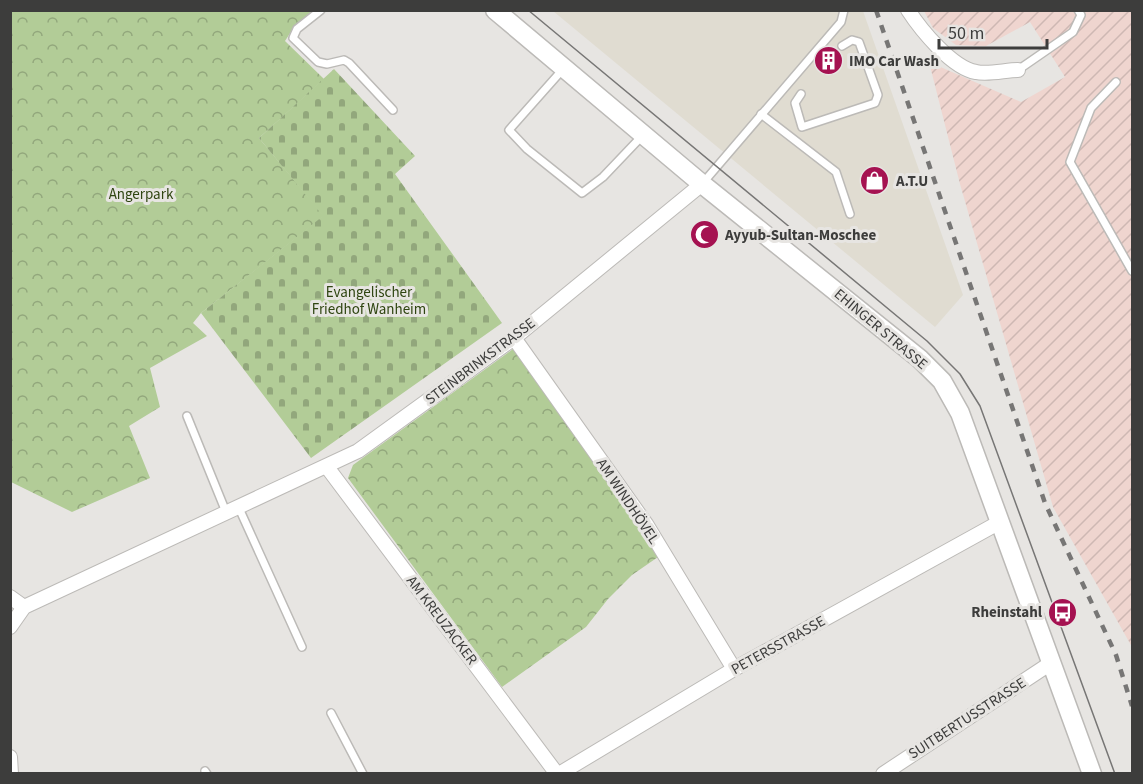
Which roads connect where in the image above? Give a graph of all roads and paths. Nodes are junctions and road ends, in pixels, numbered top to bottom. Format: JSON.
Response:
{"nodes":[{"id":1,"x":321,"y":10,"type":"edge"},
{"id":2,"x":495,"y":10,"type":"edge"},
{"id":3,"x":844,"y":10,"type":"edge"},
{"id":4,"x":908,"y":10,"type":"edge"},
{"id":5,"x":1078,"y":10,"type":"edge"},
{"id":6,"x":842,"y":46,"type":"dead end"},
{"id":7,"x":564,"y":68,"type":"junction"},
{"id":8,"x":1018,"y":70,"type":"joint"},
{"id":9,"x":1116,"y":82,"type":"dead end"},
{"id":10,"x":801,"y":94,"type":"dead end"},
{"id":11,"x":393,"y":110,"type":"dead end"},
{"id":12,"x":761,"y":114,"type":"junction"},
{"id":13,"x":643,"y":135,"type":"junction"},
{"id":14,"x":702,"y":184,"type":"junction"},
{"id":15,"x":850,"y":214,"type":"dead end"},
{"id":16,"x":1132,"y":271,"type":"edge"},
{"id":17,"x":514,"y":338,"type":"junction"},
{"id":18,"x":187,"y":416,"type":"dead end"},
{"id":19,"x":327,"y":467,"type":"junction"},
{"id":20,"x":232,"y":509,"type":"junction"},
{"id":21,"x":1000,"y":522,"type":"junction"},
{"id":22,"x":10,"y":597,"type":"edge"},
{"id":23,"x":24,"y":607,"type":"junction"},
{"id":24,"x":10,"y":627,"type":"edge"},
{"id":25,"x":302,"y":647,"type":"dead end"},
{"id":26,"x":1051,"y":663,"type":"junction"},
{"id":27,"x":734,"y":669,"type":"junction"},
{"id":28,"x":331,"y":713,"type":"dead end"},
{"id":29,"x":10,"y":757,"type":"edge"},
{"id":30,"x":11,"y":774,"type":"edge"},
{"id":31,"x":363,"y":774,"type":"edge"},
{"id":32,"x":558,"y":774,"type":"edge"},
{"id":33,"x":883,"y":774,"type":"edge"},
{"id":34,"x":1092,"y":774,"type":"edge"}],
"edges":[{"from":1,"to":11,"type":"lane"},
{"from":2,"to":7,"type":"street","name":"EHINGER STRASSE"},
{"from":3,"to":12,"type":"lane"},
{"from":4,"to":8,"type":"street"},
{"from":5,"to":8,"type":"lane"},
{"from":6,"to":10,"type":"lane"},
{"from":7,"to":13,"type":"street","name":"EHINGER STRASSE"},
{"from":7,"to":13,"type":"lane"},
{"from":9,"to":16,"type":"lane"},
{"from":12,"to":14,"type":"lane"},
{"from":12,"to":15,"type":"lane"},
{"from":13,"to":14,"type":"street","name":"EHINGER STRASSE"},
{"from":14,"to":17,"type":"street","name":"STEINBRINKSTRASSE"},
{"from":14,"to":21,"type":"street","name":"EHINGER STRASSE"},
{"from":17,"to":19,"type":"street","name":"STEINBRINKSTRASSE"},
{"from":17,"to":27,"type":"street","name":"AM WINDHÖVEL"},
{"from":18,"to":20,"type":"lane"},
{"from":19,"to":20,"type":"street","name":"STEINBRINKSTRASSE"},
{"from":19,"to":32,"type":"street","name":"AM KREUZACKER"},
{"from":20,"to":23,"type":"street","name":"STEINBRINKSTRASSE"},
{"from":20,"to":25,"type":"lane"},
{"from":21,"to":26,"type":"street","name":"EHINGER STRASSE"},
{"from":21,"to":27,"type":"street","name":"PETERSSTRASSE"},
{"from":22,"to":23,"type":"street"},
{"from":23,"to":24,"type":"street","name":"STEINBRINKSTRASSE"},
{"from":26,"to":33,"type":"street","name":"SUITBERTUSSTRASSE"},
{"from":26,"to":34,"type":"street","name":"EHINGER STRASSE"},
{"from":27,"to":32,"type":"street","name":"PETERSSTRASSE"},
{"from":28,"to":31,"type":"lane"},
{"from":29,"to":30,"type":"street"}]}
